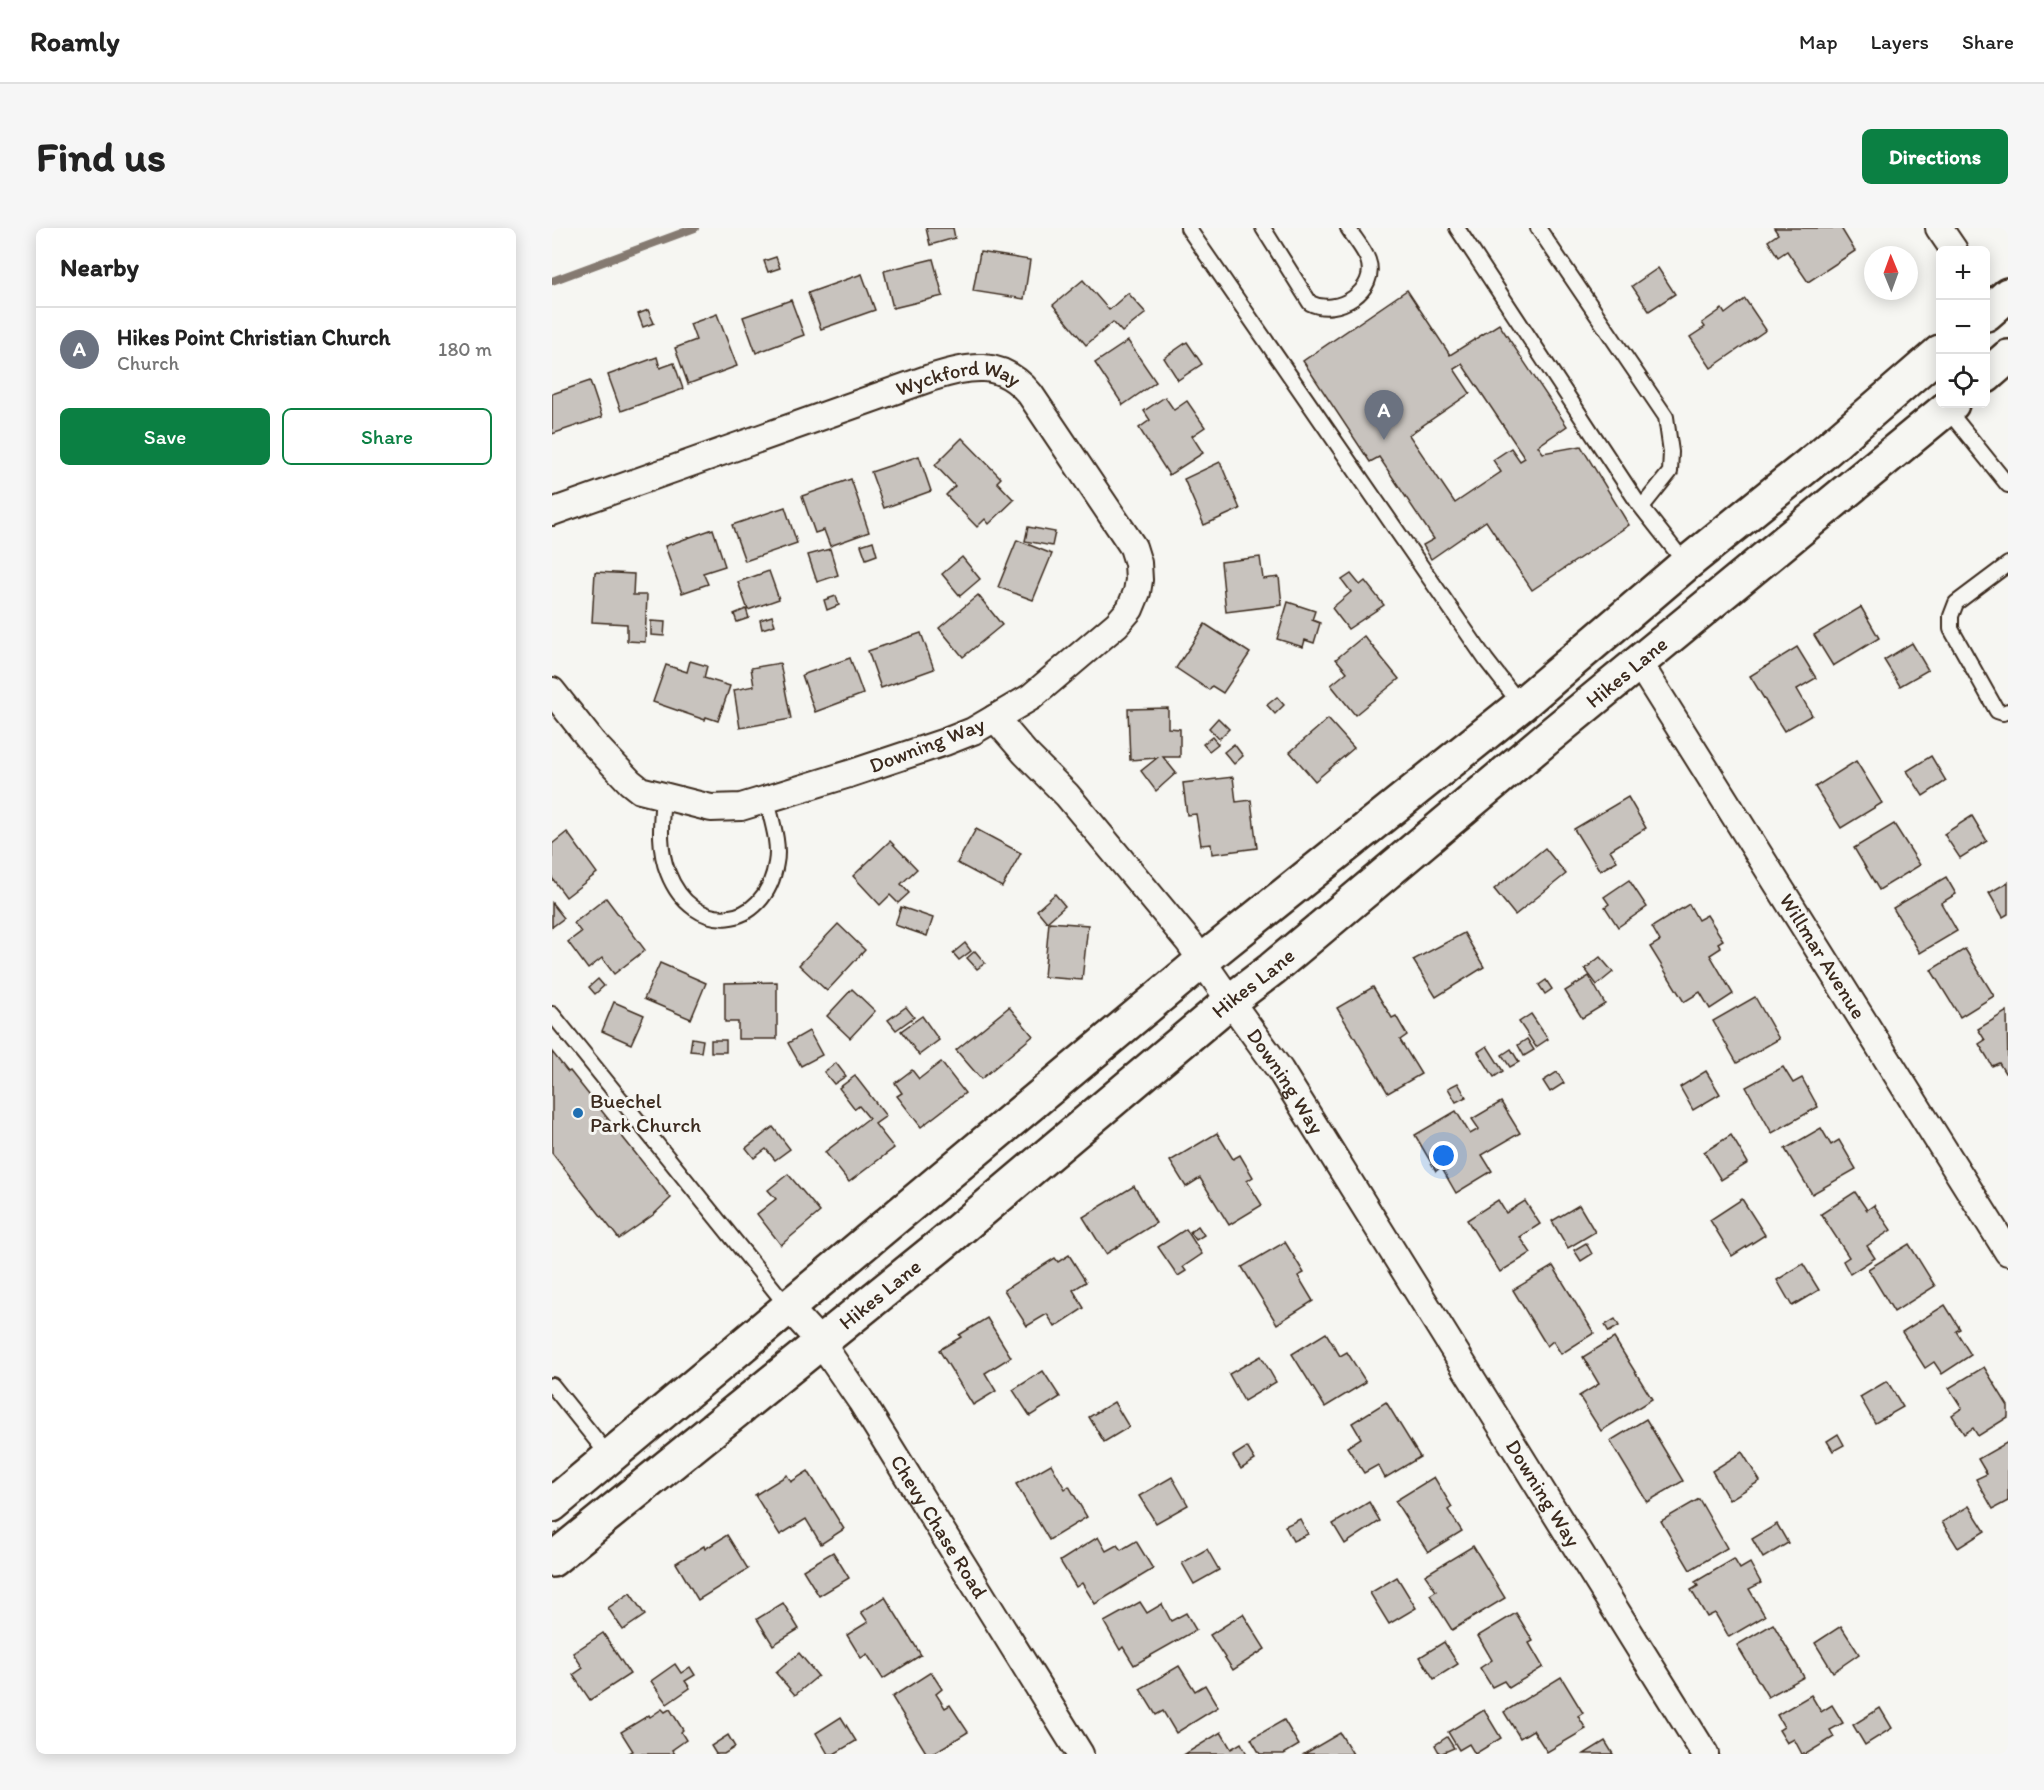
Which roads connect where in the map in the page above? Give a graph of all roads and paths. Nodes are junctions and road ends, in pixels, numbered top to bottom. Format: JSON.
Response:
{"nodes":[{"id":1,"x":1188,"y":228,"type":"edge"},
{"id":2,"x":1263,"y":228,"type":"edge"},
{"id":3,"x":1348,"y":228,"type":"edge"},
{"id":4,"x":1457,"y":228,"type":"edge"},
{"id":5,"x":1538,"y":228,"type":"edge"},
{"id":6,"x":1939,"y":228,"type":"edge"},
{"id":7,"x":1951,"y":246,"type":"edge"},
{"id":8,"x":1939,"y":354,"type":"edge"},
{"id":9,"x":2008,"y":357,"type":"edge"},
{"id":10,"x":1990,"y":373,"type":"edge"},
{"id":11,"x":1947,"y":408,"type":"edge"},
{"id":12,"x":1951,"y":408,"type":"edge"},
{"id":13,"x":2008,"y":484,"type":"edge"},
{"id":14,"x":1642,"y":507,"type":"junction"},
{"id":15,"x":552,"y":512,"type":"edge"},
{"id":16,"x":1686,"y":564,"type":"junction"},
{"id":17,"x":2008,"y":564,"type":"edge"},
{"id":18,"x":1639,"y":663,"type":"junction"},
{"id":19,"x":552,"y":692,"type":"edge"},
{"id":20,"x":1521,"y":705,"type":"junction"},
{"id":21,"x":2008,"y":711,"type":"edge"},
{"id":22,"x":995,"y":718,"type":"junction"},
{"id":23,"x":657,"y":794,"type":"junction"},
{"id":24,"x":766,"y":800,"type":"junction"},
{"id":25,"x":1202,"y":961,"type":"junction"},
{"id":26,"x":1230,"y":1001,"type":"junction"},
{"id":27,"x":552,"y":1014,"type":"edge"},
{"id":28,"x":2008,"y":1252,"type":"edge"},
{"id":29,"x":788,"y":1307,"type":"junction"},
{"id":30,"x":821,"y":1343,"type":"junction"},
{"id":31,"x":552,"y":1385,"type":"edge"},
{"id":32,"x":609,"y":1456,"type":"junction"},
{"id":33,"x":552,"y":1505,"type":"edge"},
{"id":34,"x":552,"y":1560,"type":"edge"},
{"id":35,"x":1080,"y":1754,"type":"edge"},
{"id":36,"x":1706,"y":1754,"type":"edge"}],
"edges":[{"from":1,"to":20,"type":"lane"},
{"from":2,"to":3,"type":"lane"},
{"from":4,"to":14,"type":"lane"},
{"from":5,"to":14,"type":"lane"},
{"from":6,"to":7,"type":"street"},
{"from":8,"to":16,"type":"main road","name":"Hikes Lane"},
{"from":9,"to":10,"type":"main road"},
{"from":11,"to":18,"type":"main road","name":"Hikes Lane"},
{"from":12,"to":13,"type":"lane"},
{"from":14,"to":16,"type":"lane"},
{"from":15,"to":22,"type":"street","name":"Wyckford Way"},
{"from":16,"to":20,"type":"main road","name":"Hikes Lane"},
{"from":17,"to":21,"type":"lane"},
{"from":18,"to":26,"type":"main road","name":"Hikes Lane"},
{"from":18,"to":28,"type":"street","name":"Willmar Avenue"},
{"from":19,"to":23,"type":"street","name":"Downing Way"},
{"from":20,"to":25,"type":"main road","name":"Hikes Lane"},
{"from":22,"to":24,"type":"street","name":"Downing Way"},
{"from":22,"to":25,"type":"street","name":"Downing Way"},
{"from":23,"to":24,"type":"street","name":"Downing Way"},
{"from":23,"to":24,"type":"lane"},
{"from":25,"to":26,"type":"street","name":"Downing Way"},
{"from":25,"to":29,"type":"main road","name":"Hikes Lane"},
{"from":26,"to":30,"type":"main road","name":"Hikes Lane"},
{"from":26,"to":36,"type":"street","name":"Downing Way"},
{"from":27,"to":29,"type":"lane"},
{"from":29,"to":30,"type":"street","name":"Chevy Chase Road"},
{"from":29,"to":32,"type":"main road","name":"Hikes Lane"},
{"from":30,"to":34,"type":"main road","name":"Hikes Lane"},
{"from":30,"to":35,"type":"street","name":"Chevy Chase Road"},
{"from":31,"to":32,"type":"lane"},
{"from":32,"to":33,"type":"main road","name":"Hikes Lane"}]}
